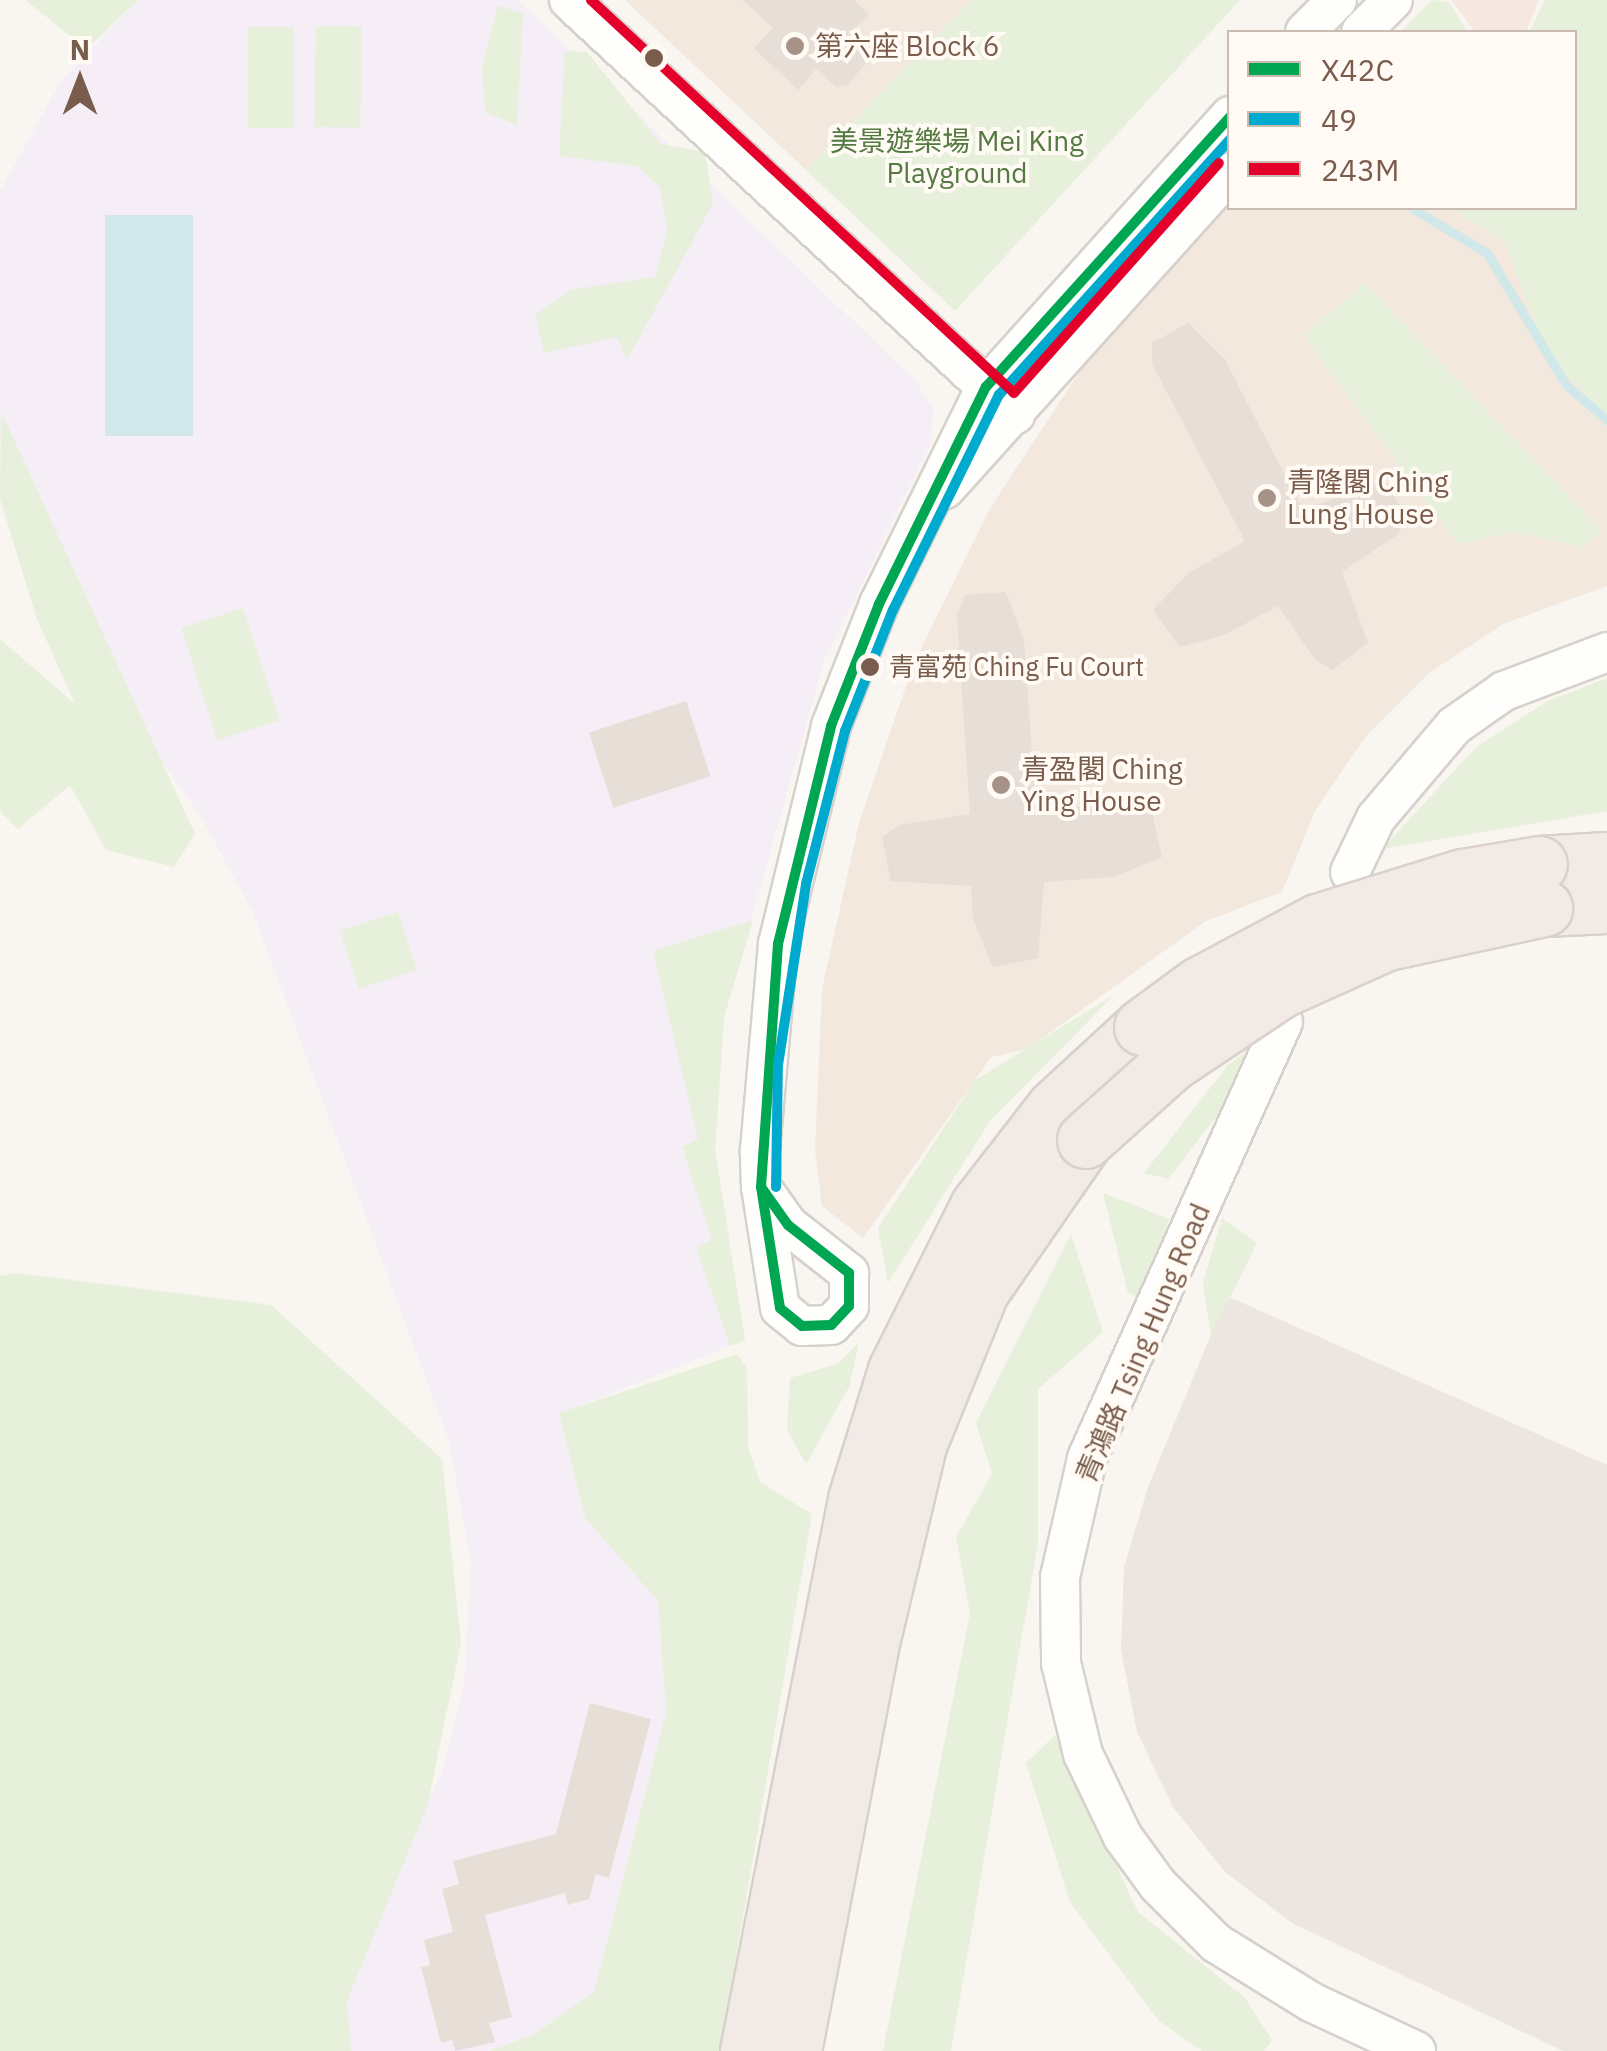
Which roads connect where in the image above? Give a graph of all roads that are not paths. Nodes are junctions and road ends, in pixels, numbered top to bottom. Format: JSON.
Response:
{"nodes":[{"id":1,"x":569,"y":0,"type":"edge"},
{"id":2,"x":1337,"y":0,"type":"edge"},
{"id":3,"x":1392,"y":0,"type":"edge"},
{"id":4,"x":1307,"y":30,"type":"edge"},
{"id":5,"x":1363,"y":30,"type":"edge"},
{"id":6,"x":1227,"y":119,"type":"edge"},
{"id":7,"x":1227,"y":177,"type":"edge"},
{"id":8,"x":986,"y":386,"type":"junction"},
{"id":9,"x":1015,"y":414,"type":"junction"},
{"id":10,"x":940,"y":494,"type":"junction"},
{"id":11,"x":1607,"y":652,"type":"edge"},
{"id":12,"x":1607,"y":860,"type":"edge"},
{"id":13,"x":1350,"y":872,"type":"dead end"},
{"id":14,"x":1541,"y":886,"type":"junction"},
{"id":15,"x":1607,"y":904,"type":"edge"},
{"id":16,"x":1283,"y":1022,"type":"dead end"},
{"id":17,"x":761,"y":1187,"type":"dead end"},
{"id":18,"x":748,"y":2051,"type":"edge"},
{"id":19,"x":793,"y":2051,"type":"edge"},
{"id":20,"x":1416,"y":2051,"type":"edge"}],
"edges":[{"from":1,"to":8,"type":"street"},
{"from":2,"to":4,"type":"street"},
{"from":3,"to":5,"type":"street"},
{"from":6,"to":8,"type":"street"},
{"from":7,"to":9,"type":"street"},
{"from":8,"to":9,"type":"street"},
{"from":8,"to":10,"type":"street"},
{"from":9,"to":10,"type":"street"},
{"from":10,"to":17,"type":"street"},
{"from":11,"to":13,"type":"street"},
{"from":12,"to":14,"type":"highway"},
{"from":14,"to":15,"type":"highway"},
{"from":14,"to":18,"type":"highway","bridge":true},
{"from":14,"to":19,"type":"highway","bridge":true},
{"from":16,"to":20,"type":"street","name":"青鴻路 Tsing Hung Road"}]}
